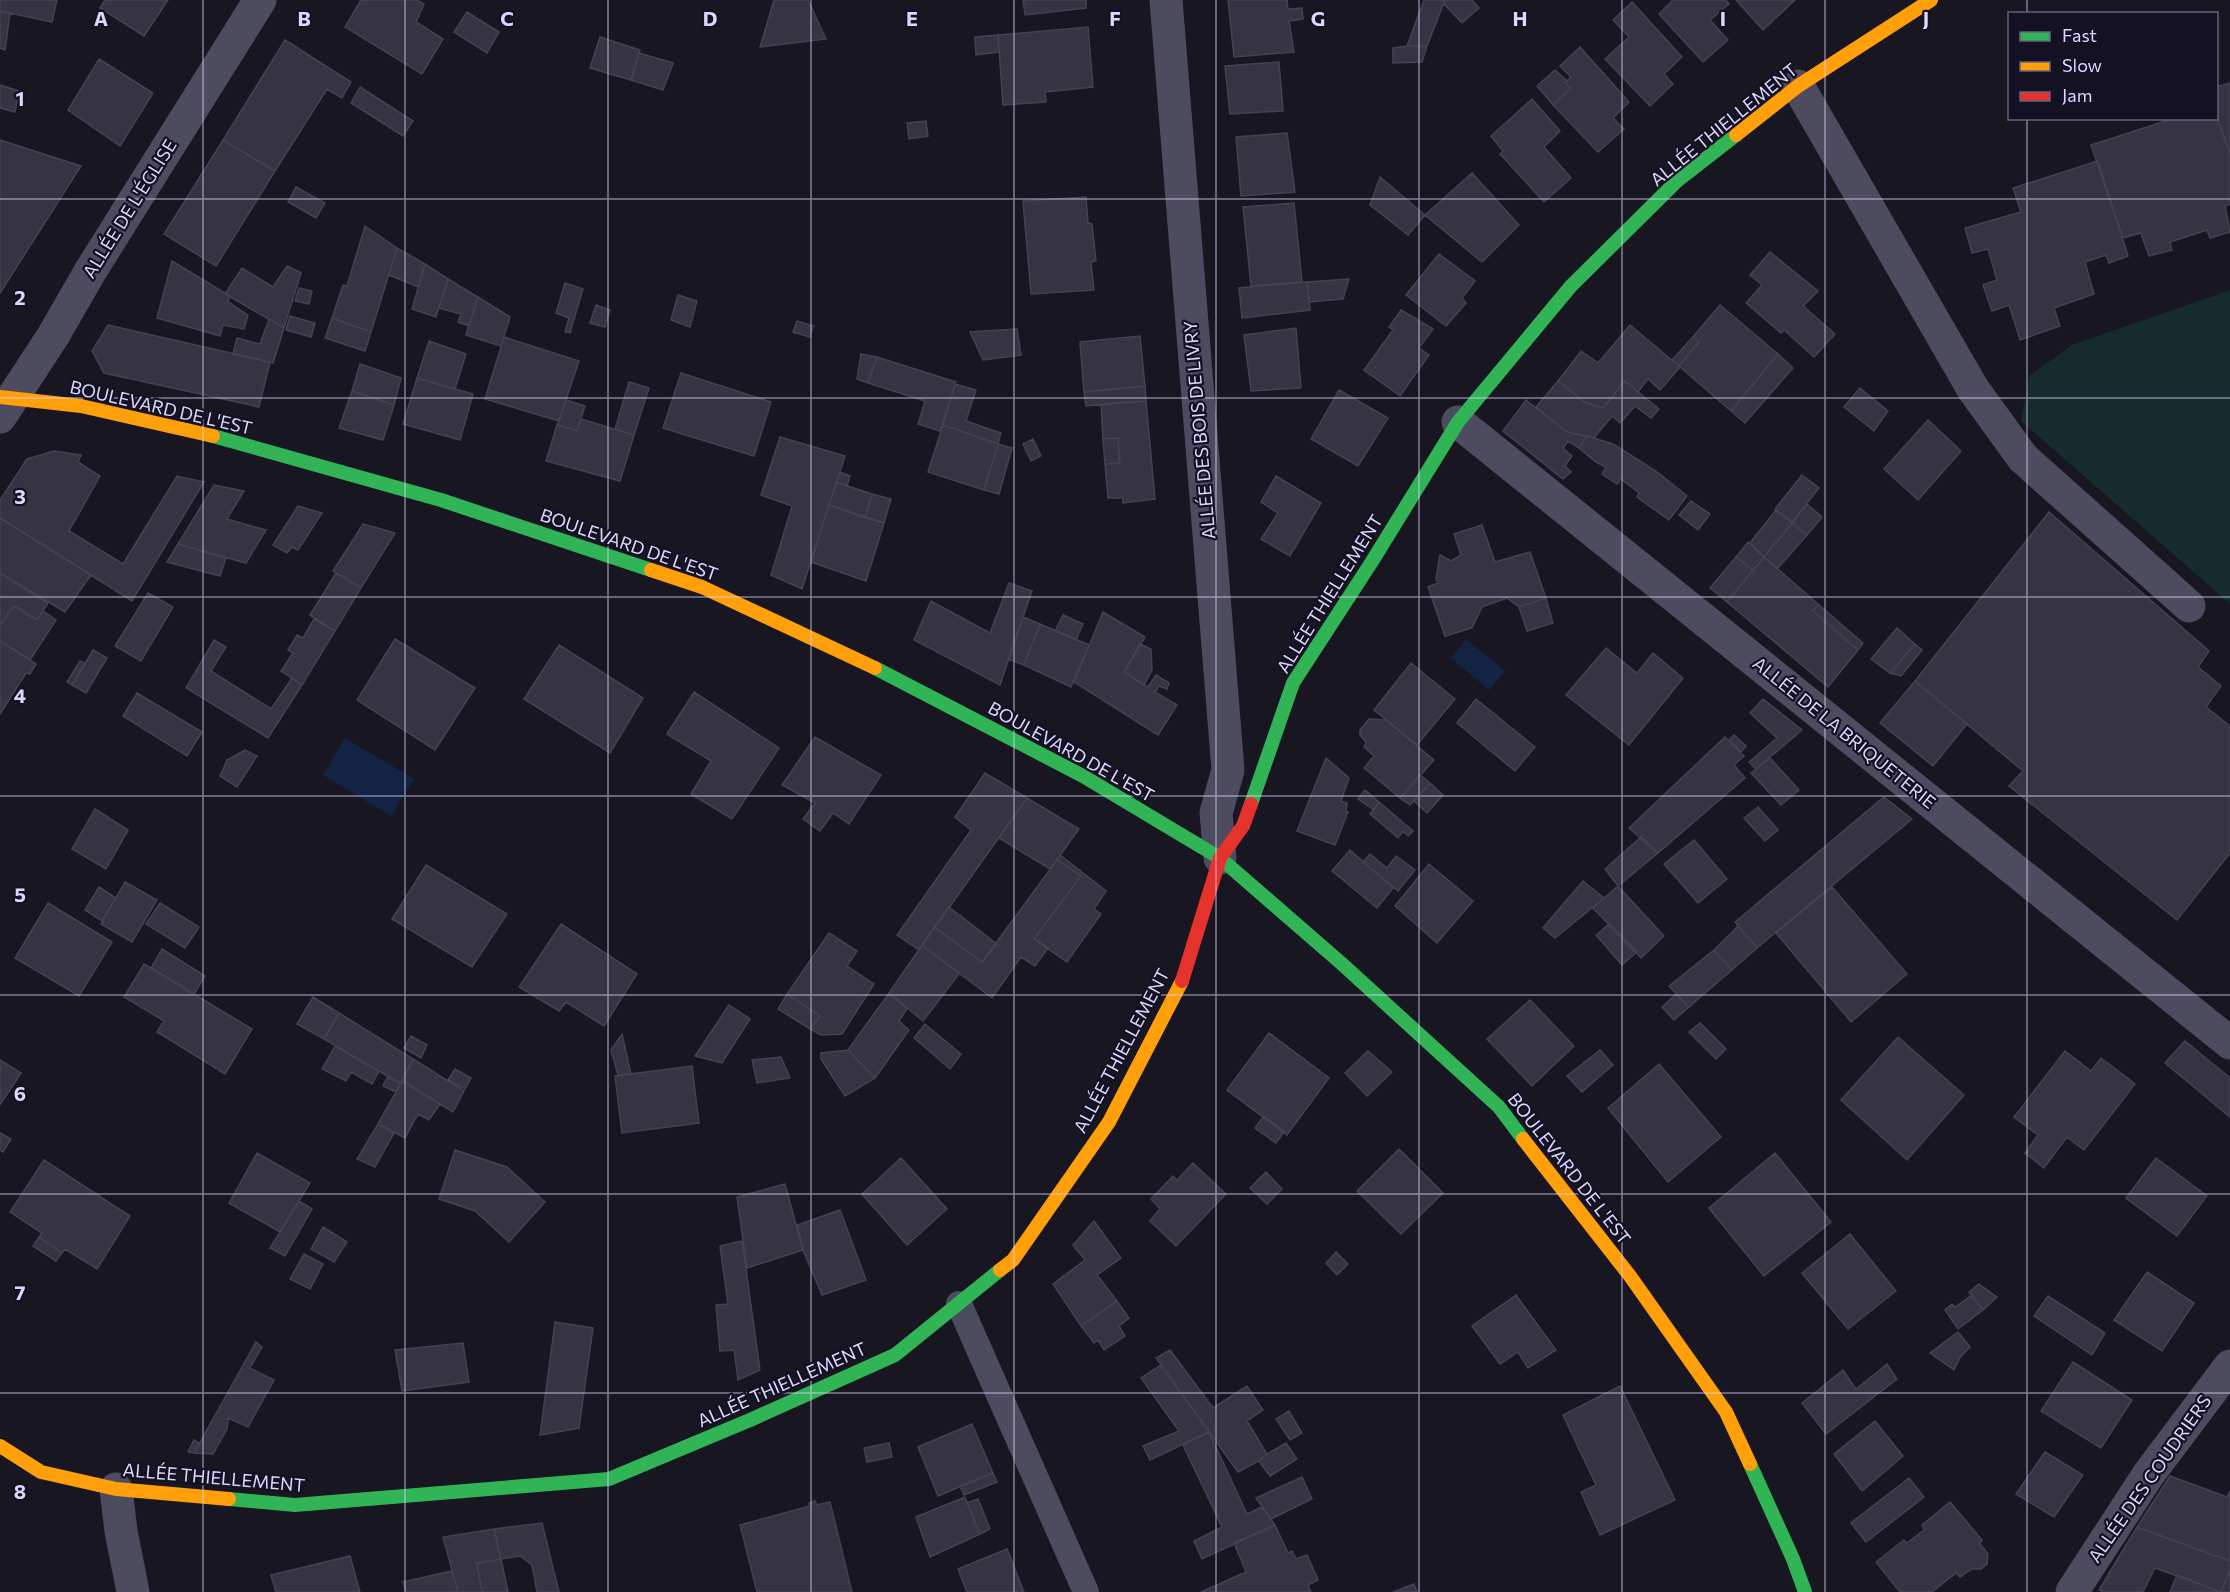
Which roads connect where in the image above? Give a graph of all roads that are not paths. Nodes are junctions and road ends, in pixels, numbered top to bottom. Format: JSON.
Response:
{"nodes":[{"id":1,"x":260,"y":0,"type":"edge"},
{"id":2,"x":1166,"y":0,"type":"edge"},
{"id":3,"x":1931,"y":0,"type":"edge"},
{"id":4,"x":1798,"y":86,"type":"junction"},
{"id":5,"x":4,"y":404,"type":"edge"},
{"id":6,"x":1458,"y":422,"type":"junction"},
{"id":7,"x":2189,"y":606,"type":"dead end"},
{"id":8,"x":1220,"y":858,"type":"junction"},
{"id":9,"x":2230,"y":1043,"type":"edge"},
{"id":10,"x":959,"y":1304,"type":"junction"},
{"id":11,"x":2230,"y":1366,"type":"edge"},
{"id":12,"x":0,"y":1446,"type":"edge"},
{"id":13,"x":116,"y":1489,"type":"junction"},
{"id":14,"x":133,"y":1592,"type":"edge"},
{"id":15,"x":1086,"y":1592,"type":"edge"},
{"id":16,"x":1804,"y":1592,"type":"edge"},
{"id":17,"x":2072,"y":1592,"type":"edge"}],
"edges":[{"from":1,"to":5,"type":"street","name":"ALLÉE DE L'ÉGLISE"},
{"from":2,"to":8,"type":"street","name":"ALLÉE DES BOIS DE LIVRY"},
{"from":3,"to":4,"type":"street","name":"ALLÉE THIELLEMENT"},
{"from":4,"to":6,"type":"street","name":"ALLÉE THIELLEMENT"},
{"from":4,"to":7,"type":"street"},
{"from":5,"to":8,"type":"street","name":"BOULEVARD DE L'EST"},
{"from":6,"to":8,"type":"street","name":"ALLÉE THIELLEMENT"},
{"from":6,"to":9,"type":"street","name":"ALLÉE DE LA BRIQUETERIE"},
{"from":8,"to":10,"type":"street","name":"ALLÉE THIELLEMENT"},
{"from":8,"to":16,"type":"street","name":"BOULEVARD DE L'EST"},
{"from":10,"to":13,"type":"street","name":"ALLÉE THIELLEMENT"},
{"from":10,"to":15,"type":"lane"},
{"from":11,"to":17,"type":"street","name":"ALLÉE DES COUDRIERS"},
{"from":12,"to":13,"type":"street","name":"ALLÉE THIELLEMENT"},
{"from":13,"to":14,"type":"street"}]}
